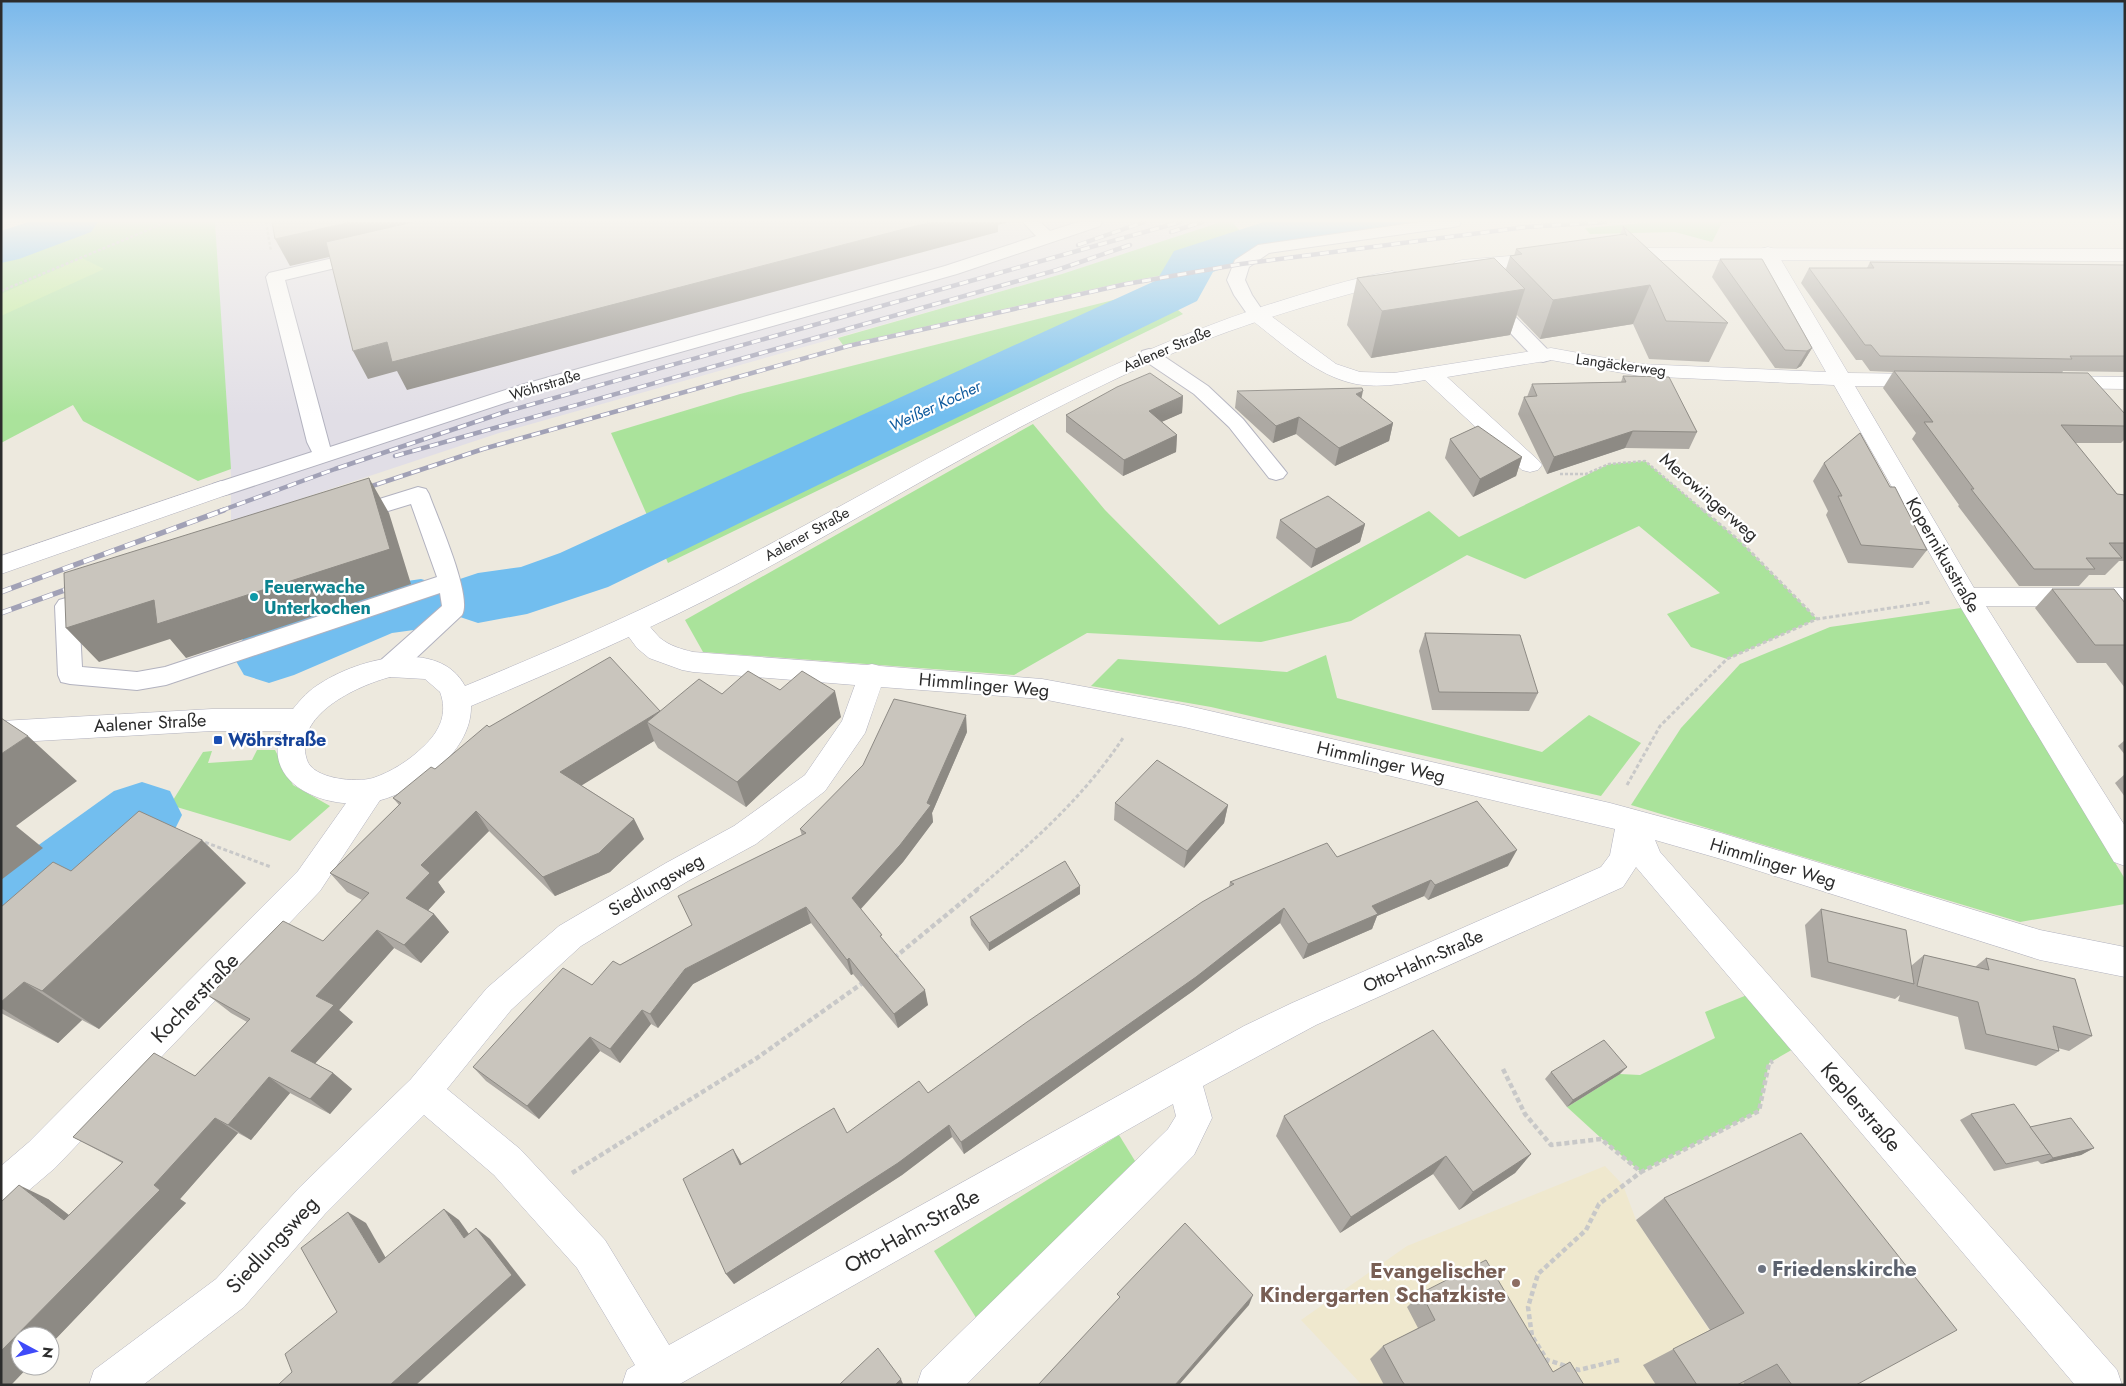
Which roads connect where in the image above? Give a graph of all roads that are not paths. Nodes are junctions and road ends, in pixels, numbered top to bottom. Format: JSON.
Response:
{"nodes":[{"id":1,"x":278,"y":287,"type":"edge"},
{"id":2,"x":892,"y":287,"type":"edge"},
{"id":3,"x":1239,"y":287,"type":"edge"},
{"id":4,"x":1351,"y":287,"type":"edge"},
{"id":5,"x":1474,"y":287,"type":"edge"},
{"id":6,"x":1788,"y":287,"type":"edge"},
{"id":7,"x":1256,"y":314,"type":"junction"},
{"id":8,"x":1149,"y":355,"type":"junction"},
{"id":9,"x":1543,"y":356,"type":"junction"},
{"id":10,"x":1432,"y":374,"type":"junction"},
{"id":11,"x":1841,"y":379,"type":"junction"},
{"id":12,"x":1949,"y":380,"type":"edge"},
{"id":13,"x":2037,"y":382,"type":"edge"},
{"id":14,"x":2125,"y":383,"type":"edge"},
{"id":15,"x":324,"y":456,"type":"junction"},
{"id":16,"x":1530,"y":465,"type":"road end"},
{"id":17,"x":1276,"y":473,"type":"dead end"},
{"id":18,"x":220,"y":489,"type":"joint"},
{"id":19,"x":333,"y":521,"type":"edge"},
{"id":20,"x":1,"y":565,"type":"edge"},
{"id":21,"x":450,"y":581,"type":"junction"},
{"id":22,"x":96,"y":597,"type":"edge"},
{"id":23,"x":1967,"y":597,"type":"junction"},
{"id":24,"x":2125,"y":597,"type":"edge"},
{"id":25,"x":633,"y":625,"type":"junction"},
{"id":26,"x":390,"y":667,"type":"junction"},
{"id":27,"x":872,"y":674,"type":"junction"},
{"id":28,"x":458,"y":700,"type":"junction"},
{"id":29,"x":299,"y":720,"type":"junction"},
{"id":30,"x":1,"y":732,"type":"edge"},
{"id":31,"x":371,"y":791,"type":"junction"},
{"id":32,"x":1621,"y":818,"type":"junction"},
{"id":33,"x":2125,"y":853,"type":"edge"},
{"id":34,"x":2125,"y":962,"type":"edge"},
{"id":35,"x":1184,"y":1079,"type":"junction"},
{"id":36,"x":423,"y":1091,"type":"junction"},
{"id":37,"x":1,"y":1190,"type":"edge"},
{"id":38,"x":652,"y":1378,"type":"edge"},
{"id":39,"x":109,"y":1385,"type":"edge"},
{"id":40,"x":937,"y":1385,"type":"edge"},
{"id":41,"x":2102,"y":1385,"type":"edge"}],
"edges":[{"from":1,"to":15,"type":"lane"},
{"from":2,"to":15,"type":"lane","name":"Wöhrstraße"},
{"from":3,"to":7,"type":"lane"},
{"from":4,"to":7,"type":"street","name":"Aalener Straße"},
{"from":5,"to":9,"type":"lane"},
{"from":6,"to":11,"type":"street","name":"Kopernikusstraße"},
{"from":7,"to":8,"type":"street","name":"Aalener Straße"},
{"from":7,"to":10,"type":"street","name":"Langäckerweg"},
{"from":8,"to":17,"type":"lane"},
{"from":8,"to":25,"type":"street","name":"Aalener Straße"},
{"from":9,"to":10,"type":"street","name":"Langäckerweg"},
{"from":9,"to":11,"type":"street","name":"Langäckerweg"},
{"from":10,"to":16,"type":"street"},
{"from":11,"to":12,"type":"street","name":"Langäckerweg"},
{"from":11,"to":23,"type":"street","name":"Kopernikusstraße"},
{"from":13,"to":14,"type":"street"},
{"from":15,"to":18,"type":"lane","name":"Wöhrstraße"},
{"from":18,"to":20,"type":"street","name":"Wöhrstraße"},
{"from":19,"to":21,"type":"lane"},
{"from":21,"to":22,"type":"lane"},
{"from":21,"to":26,"type":"lane"},
{"from":23,"to":24,"type":"street"},
{"from":23,"to":33,"type":"street","name":"Kopernikusstraße"},
{"from":25,"to":27,"type":"street","name":"Himmlinger Weg"},
{"from":25,"to":28,"type":"street","name":"Aalener Straße"},
{"from":26,"to":28,"type":"street"},
{"from":26,"to":29,"type":"street"},
{"from":27,"to":32,"type":"street","name":"Himmlinger Weg"},
{"from":27,"to":36,"type":"street","name":"Siedlungsweg"},
{"from":28,"to":31,"type":"street"},
{"from":29,"to":30,"type":"street","name":"Aalener Straße"},
{"from":29,"to":31,"type":"street"},
{"from":31,"to":37,"type":"street","name":"Kocherstraße"},
{"from":32,"to":34,"type":"street","name":"Himmlinger Weg"},
{"from":32,"to":35,"type":"street","name":"Otto-Hahn-Straße"},
{"from":32,"to":41,"type":"street","name":"Keplerstraße"},
{"from":35,"to":38,"type":"street","name":"Otto-Hahn-Straße"},
{"from":35,"to":40,"type":"street"},
{"from":36,"to":38,"type":"street"},
{"from":36,"to":39,"type":"street","name":"Siedlungsweg"}]}
